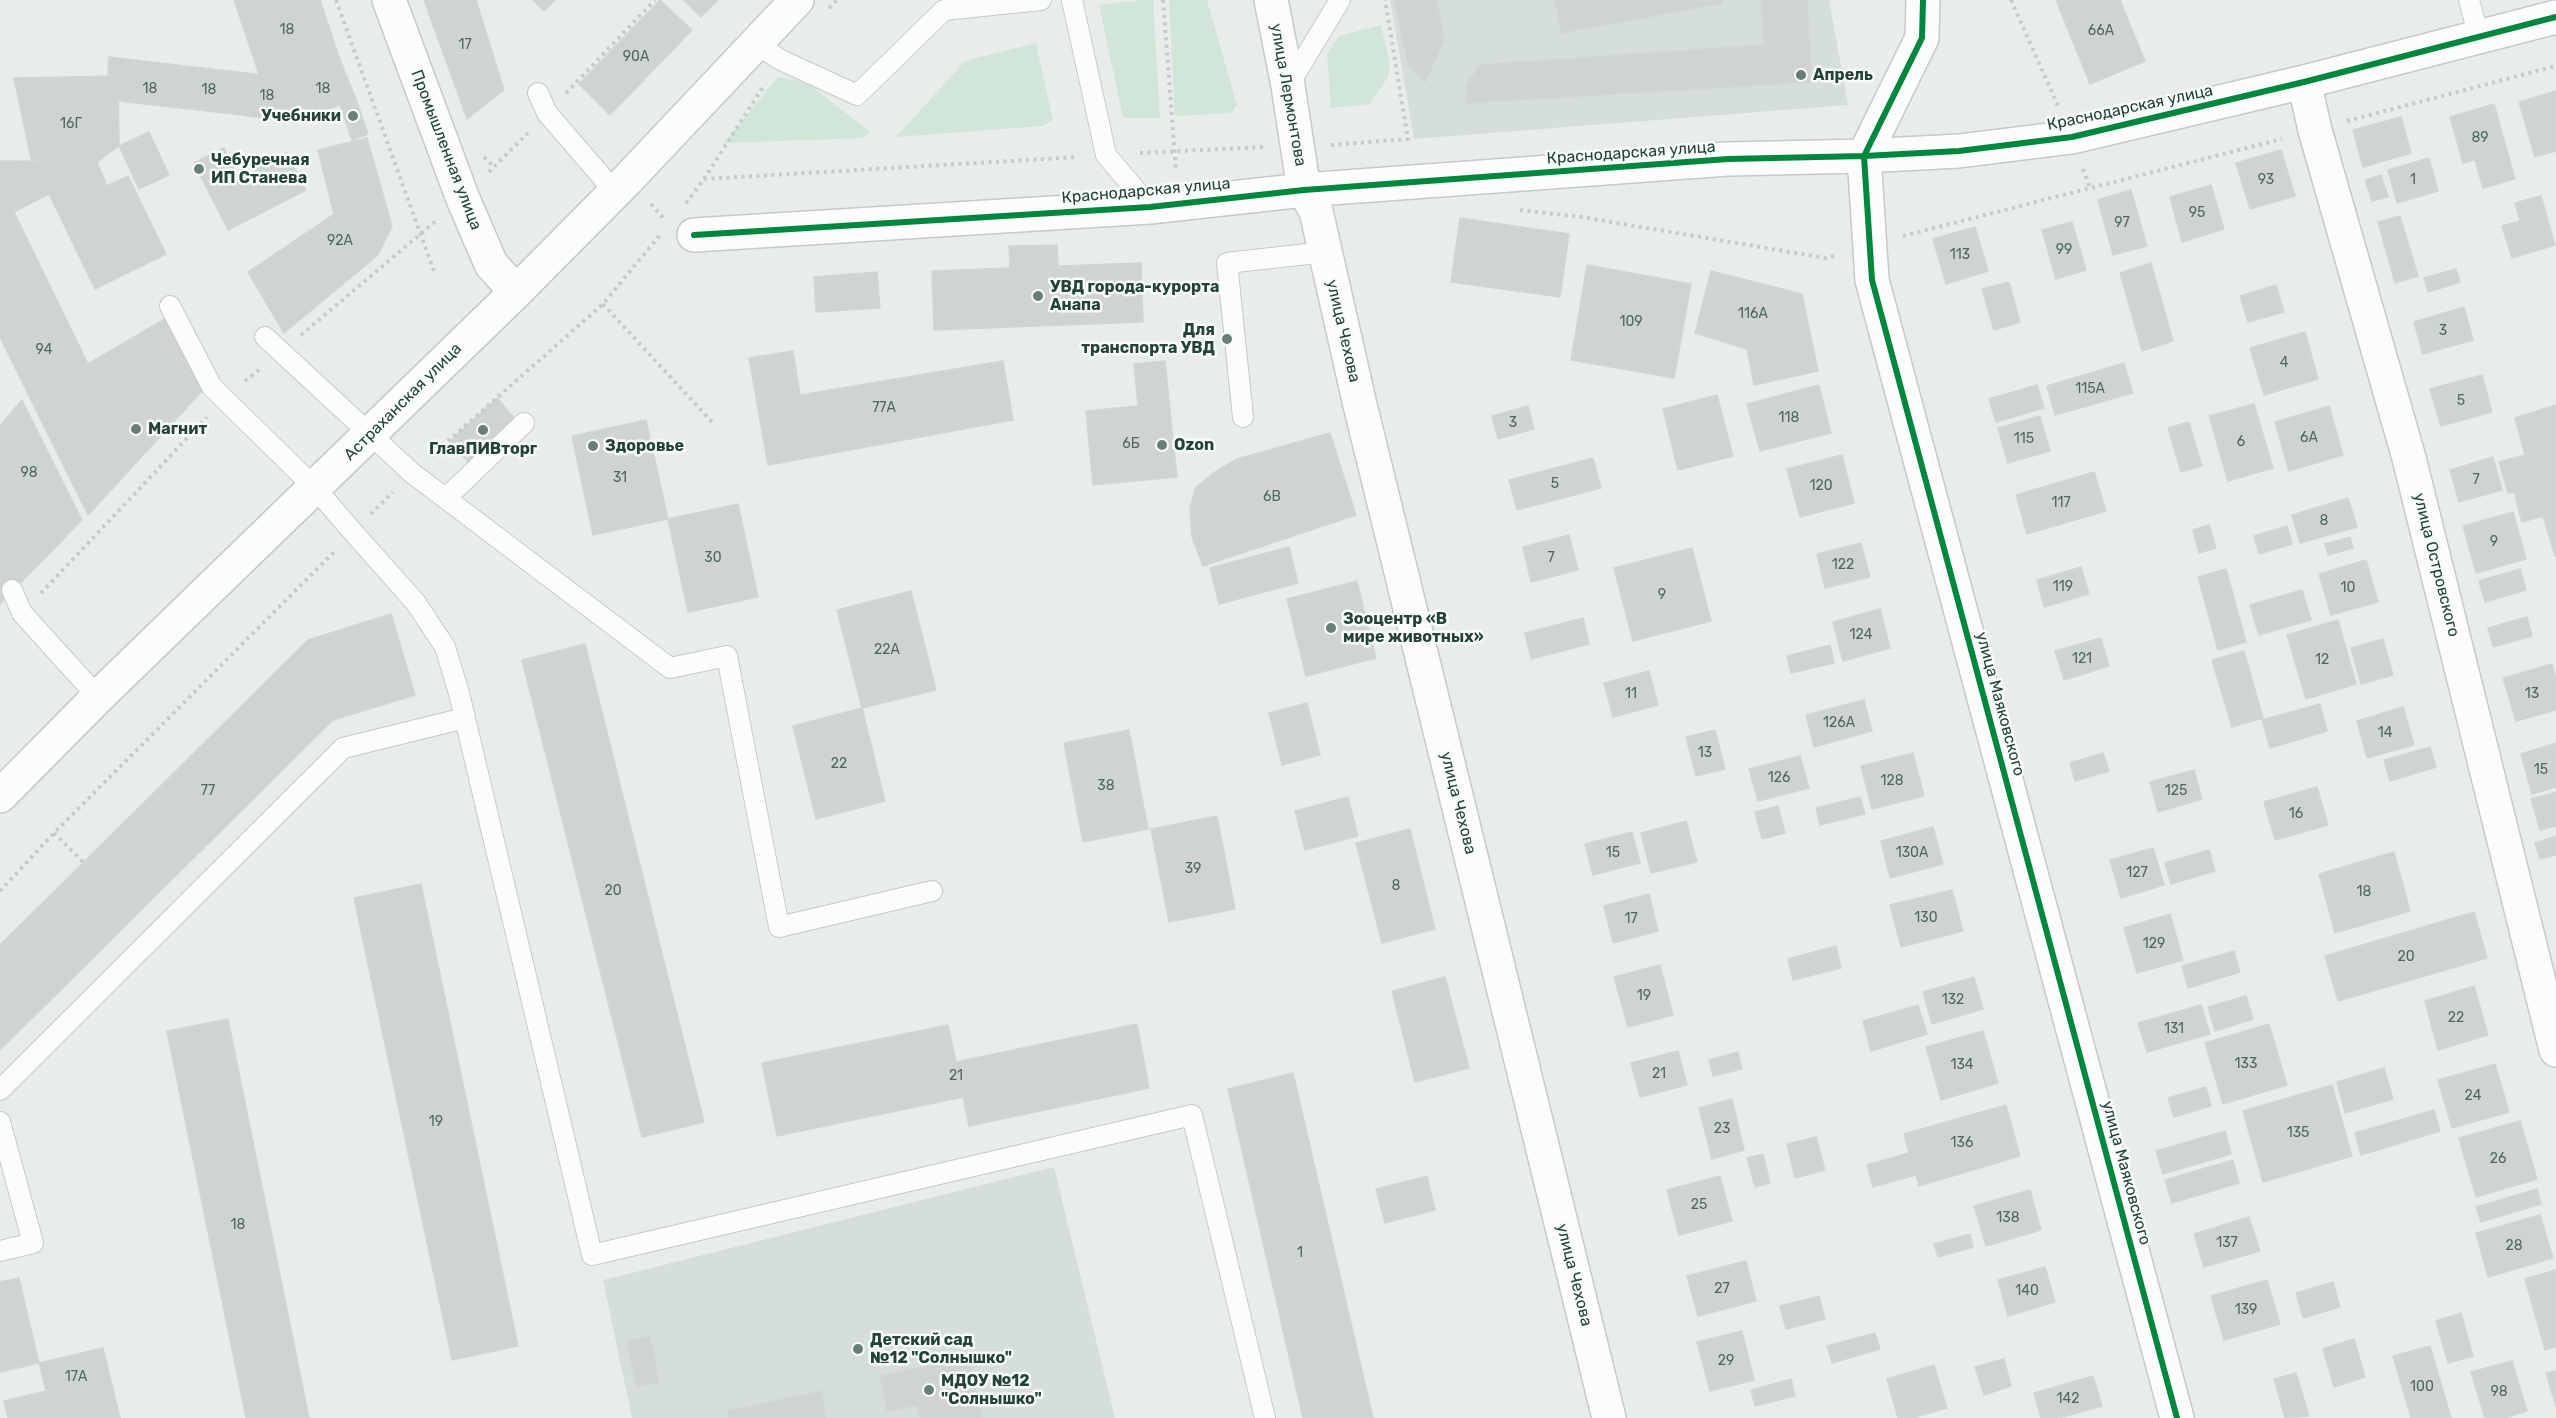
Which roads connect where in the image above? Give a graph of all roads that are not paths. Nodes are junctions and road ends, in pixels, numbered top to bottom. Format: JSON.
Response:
{"nodes":[{"id":1,"x":389,"y":0,"type":"edge"},
{"id":2,"x":797,"y":0,"type":"edge"},
{"id":3,"x":1041,"y":0,"type":"edge"},
{"id":4,"x":1072,"y":0,"type":"edge"},
{"id":5,"x":1271,"y":0,"type":"edge"},
{"id":6,"x":1340,"y":0,"type":"edge"},
{"id":7,"x":1923,"y":0,"type":"edge"},
{"id":8,"x":2469,"y":0,"type":"edge"},
{"id":9,"x":942,"y":5,"type":"edge"},
{"id":10,"x":2556,"y":16,"type":"edge"},
{"id":11,"x":2479,"y":37,"type":"junction"},
{"id":12,"x":756,"y":44,"type":"junction"},
{"id":13,"x":2304,"y":82,"type":"junction"},
{"id":14,"x":1288,"y":86,"type":"junction"},
{"id":15,"x":538,"y":93,"type":"dead end"},
{"id":16,"x":1864,"y":156,"type":"junction"},
{"id":17,"x":1304,"y":190,"type":"junction"},
{"id":18,"x":615,"y":192,"type":"junction"},
{"id":19,"x":1164,"y":205,"type":"junction"},
{"id":20,"x":694,"y":235,"type":"dead end"},
{"id":21,"x":1325,"y":252,"type":"junction"},
{"id":22,"x":516,"y":292,"type":"junction"},
{"id":23,"x":170,"y":306,"type":"dead end"},
{"id":24,"x":264,"y":337,"type":"dead end"},
{"id":25,"x":1243,"y":417,"type":"dead end"},
{"id":26,"x":524,"y":423,"type":"dead end"},
{"id":27,"x":372,"y":434,"type":"junction"},
{"id":28,"x":315,"y":488,"type":"junction"},
{"id":29,"x":446,"y":498,"type":"junction"},
{"id":30,"x":12,"y":590,"type":"dead end"},
{"id":31,"x":99,"y":697,"type":"junction"},
{"id":32,"x":465,"y":718,"type":"junction"},
{"id":33,"x":0,"y":796,"type":"edge"},
{"id":34,"x":932,"y":891,"type":"dead end"},
{"id":35,"x":2556,"y":1050,"type":"edge"},
{"id":36,"x":0,"y":1090,"type":"edge"},
{"id":37,"x":0,"y":1122,"type":"edge"},
{"id":38,"x":0,"y":1251,"type":"edge"},
{"id":39,"x":1265,"y":1418,"type":"edge"},
{"id":40,"x":1609,"y":1418,"type":"edge"},
{"id":41,"x":2178,"y":1418,"type":"edge"}],
"edges":[{"from":1,"to":22,"type":"street","name":"Промышленная улица"},
{"from":2,"to":12,"type":"street","name":"Астраханская улица"},
{"from":3,"to":9,"type":"lane"},
{"from":4,"to":19,"type":"lane"},
{"from":5,"to":14,"type":"street","name":"улица Лермонтова"},
{"from":6,"to":14,"type":"lane"},
{"from":7,"to":16,"type":"street","name":"улица Маяковского"},
{"from":8,"to":11,"type":"lane"},
{"from":9,"to":12,"type":"lane"},
{"from":10,"to":11,"type":"street","name":"Краснодарская улица"},
{"from":11,"to":13,"type":"street","name":"Краснодарская улица"},
{"from":12,"to":18,"type":"street","name":"Астраханская улица"},
{"from":13,"to":16,"type":"street","name":"Краснодарская улица"},
{"from":13,"to":35,"type":"street","name":"улица Островского"},
{"from":14,"to":17,"type":"street","name":"улица Лермонтова"},
{"from":15,"to":18,"type":"lane"},
{"from":16,"to":17,"type":"street","name":"Краснодарская улица"},
{"from":16,"to":41,"type":"street","name":"улица Маяковского"},
{"from":17,"to":19,"type":"street","name":"Краснодарская улица"},
{"from":17,"to":21,"type":"street","name":"улица Чехова"},
{"from":18,"to":22,"type":"street","name":"Астраханская улица"},
{"from":19,"to":20,"type":"street","name":"Краснодарская улица"},
{"from":21,"to":25,"type":"lane"},
{"from":21,"to":40,"type":"street","name":"улица Чехова"},
{"from":22,"to":27,"type":"street","name":"Астраханская улица"},
{"from":23,"to":28,"type":"lane"},
{"from":24,"to":27,"type":"lane"},
{"from":26,"to":29,"type":"lane"},
{"from":27,"to":28,"type":"street","name":"Астраханская улица"},
{"from":27,"to":29,"type":"lane"},
{"from":28,"to":31,"type":"street","name":"Астраханская улица"},
{"from":28,"to":32,"type":"lane"},
{"from":29,"to":34,"type":"lane"},
{"from":30,"to":31,"type":"lane"},
{"from":31,"to":33,"type":"street","name":"Астраханская улица"},
{"from":32,"to":36,"type":"lane"},
{"from":32,"to":39,"type":"lane"},
{"from":37,"to":38,"type":"lane"}]}
